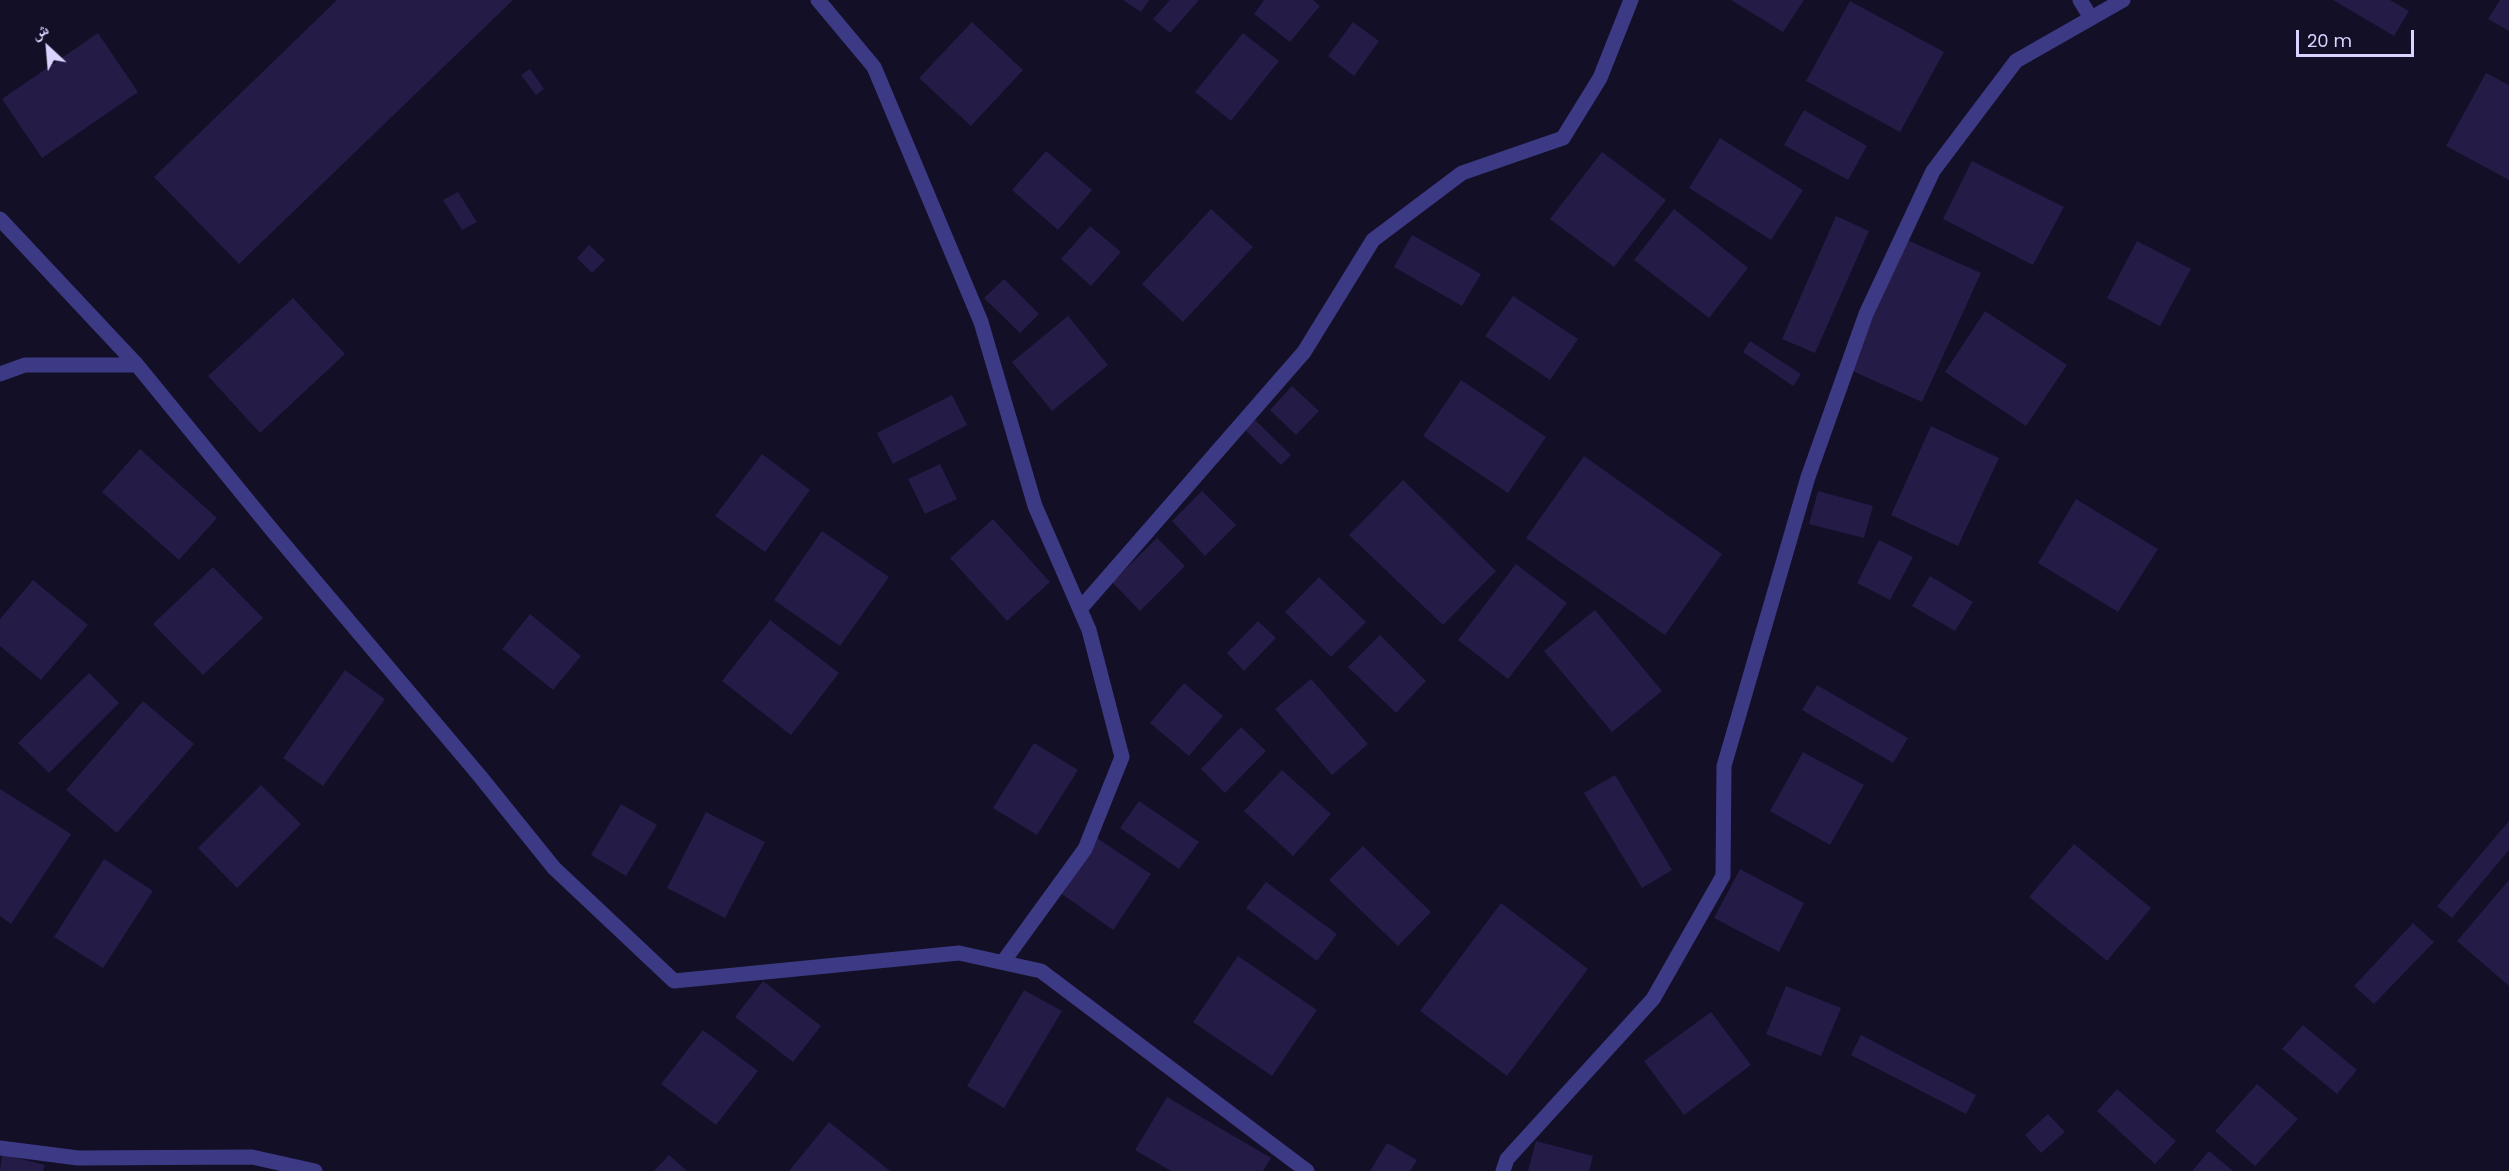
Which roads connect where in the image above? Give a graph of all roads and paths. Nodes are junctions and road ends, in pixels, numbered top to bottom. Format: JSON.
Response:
{"nodes":[{"id":1,"x":818,"y":0,"type":"edge"},
{"id":2,"x":1630,"y":0,"type":"edge"},
{"id":3,"x":2080,"y":0,"type":"edge"},
{"id":4,"x":2122,"y":0,"type":"edge"},
{"id":5,"x":2091,"y":18,"type":"junction"},
{"id":6,"x":0,"y":219,"type":"edge"},
{"id":7,"x":137,"y":365,"type":"junction"},
{"id":8,"x":0,"y":374,"type":"edge"},
{"id":9,"x":1080,"y":609,"type":"junction"},
{"id":10,"x":1003,"y":963,"type":"junction"},
{"id":11,"x":0,"y":1148,"type":"edge"},
{"id":12,"x":315,"y":1171,"type":"edge"},
{"id":13,"x":1307,"y":1171,"type":"edge"},
{"id":14,"x":1503,"y":1171,"type":"edge"}],
"edges":[{"from":1,"to":9,"type":"street"},
{"from":2,"to":9,"type":"street"},
{"from":3,"to":5,"type":"street"},
{"from":4,"to":5,"type":"street"},
{"from":5,"to":14,"type":"street"},
{"from":6,"to":7,"type":"street"},
{"from":7,"to":8,"type":"street"},
{"from":7,"to":10,"type":"street"},
{"from":9,"to":10,"type":"street"},
{"from":10,"to":13,"type":"street"},
{"from":11,"to":12,"type":"street"}]}
